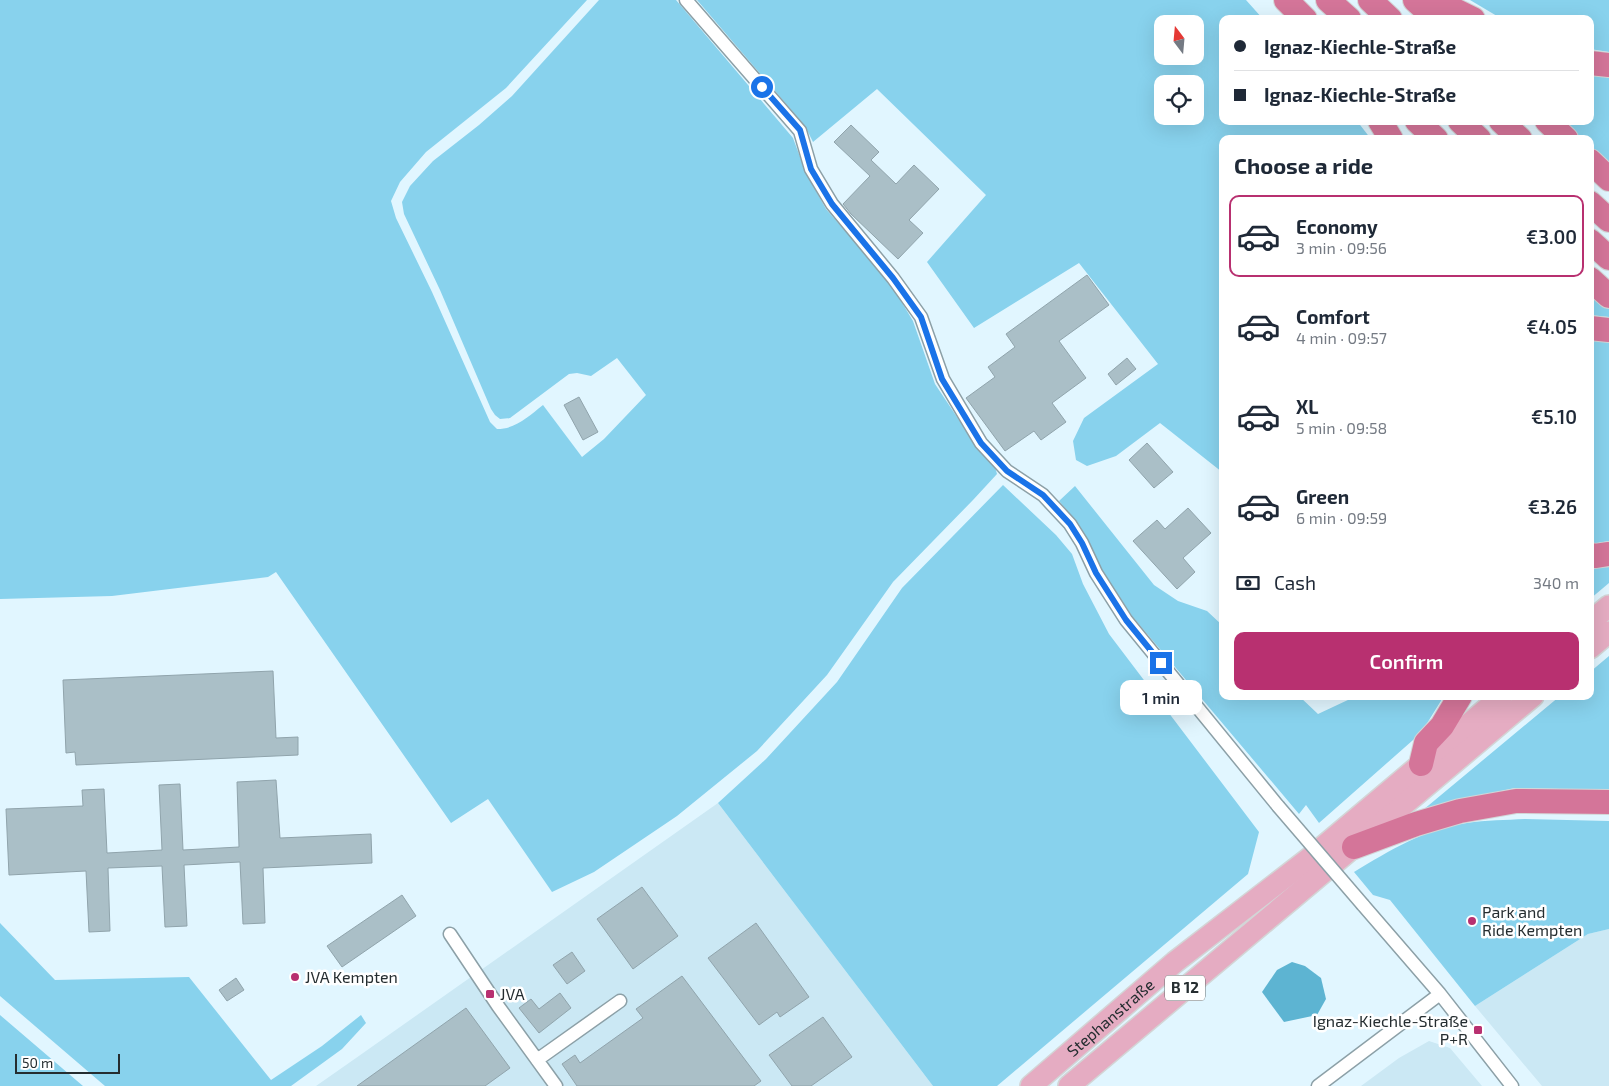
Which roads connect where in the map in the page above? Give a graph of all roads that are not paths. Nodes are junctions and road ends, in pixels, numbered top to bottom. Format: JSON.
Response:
{"nodes":[{"id":1,"x":686,"y":0,"type":"edge"},
{"id":2,"x":1286,"y":0,"type":"edge"},
{"id":3,"x":1328,"y":0,"type":"edge"},
{"id":4,"x":1370,"y":0,"type":"edge"},
{"id":5,"x":1415,"y":0,"type":"edge"},
{"id":6,"x":1434,"y":0,"type":"edge"},
{"id":7,"x":1302,"y":15,"type":"edge"},
{"id":8,"x":1345,"y":15,"type":"edge"},
{"id":9,"x":1386,"y":15,"type":"edge"},
{"id":10,"x":1432,"y":15,"type":"edge"},
{"id":11,"x":1465,"y":15,"type":"edge"},
{"id":12,"x":1594,"y":63,"type":"edge"},
{"id":13,"x":1609,"y":65,"type":"edge"},
{"id":14,"x":1421,"y":125,"type":"edge"},
{"id":15,"x":1464,"y":125,"type":"edge"},
{"id":16,"x":1505,"y":125,"type":"edge"},
{"id":17,"x":1551,"y":125,"type":"edge"},
{"id":18,"x":1432,"y":135,"type":"edge"},
{"id":19,"x":1475,"y":135,"type":"edge"},
{"id":20,"x":1516,"y":135,"type":"edge"},
{"id":21,"x":1562,"y":135,"type":"edge"},
{"id":22,"x":1594,"y":165,"type":"edge"},
{"id":23,"x":1609,"y":179,"type":"edge"},
{"id":24,"x":1594,"y":207,"type":"edge"},
{"id":25,"x":1609,"y":220,"type":"edge"},
{"id":26,"x":1594,"y":245,"type":"edge"},
{"id":27,"x":1609,"y":258,"type":"edge"},
{"id":28,"x":1594,"y":283,"type":"edge"},
{"id":29,"x":1609,"y":296,"type":"edge"},
{"id":30,"x":1594,"y":328,"type":"edge"},
{"id":31,"x":1609,"y":330,"type":"edge"},
{"id":32,"x":1609,"y":554,"type":"edge"},
{"id":33,"x":1594,"y":556,"type":"edge"},
{"id":34,"x":1609,"y":606,"type":"edge"},
{"id":35,"x":1594,"y":619,"type":"edge"},
{"id":36,"x":1609,"y":632,"type":"edge"},
{"id":37,"x":1594,"y":645,"type":"edge"},
{"id":38,"x":1458,"y":700,"type":"edge"},
{"id":39,"x":1497,"y":700,"type":"edge"},
{"id":40,"x":1528,"y":700,"type":"edge"},
{"id":41,"x":1421,"y":764,"type":"junction"},
{"id":42,"x":1609,"y":802,"type":"edge"},
{"id":43,"x":1354,"y":847,"type":"junction"},
{"id":44,"x":450,"y":934,"type":"dead end"},
{"id":45,"x":1440,"y":994,"type":"junction"},
{"id":46,"x":620,"y":1000,"type":"dead end"},
{"id":47,"x":537,"y":1060,"type":"junction"},
{"id":48,"x":1078,"y":1082,"type":"edge"},
{"id":49,"x":556,"y":1086,"type":"edge"},
{"id":50,"x":1031,"y":1086,"type":"edge"},
{"id":51,"x":1318,"y":1086,"type":"edge"},
{"id":52,"x":1512,"y":1086,"type":"edge"}],
"edges":[{"from":1,"to":45,"type":"street","bridge":true},
{"from":2,"to":7,"type":"highway"},
{"from":3,"to":8,"type":"highway"},
{"from":4,"to":9,"type":"highway"},
{"from":5,"to":10,"type":"highway"},
{"from":6,"to":11,"type":"highway"},
{"from":12,"to":13,"type":"highway"},
{"from":14,"to":18,"type":"highway"},
{"from":15,"to":19,"type":"highway"},
{"from":16,"to":20,"type":"highway"},
{"from":17,"to":21,"type":"highway"},
{"from":22,"to":23,"type":"highway"},
{"from":24,"to":25,"type":"highway"},
{"from":26,"to":27,"type":"highway"},
{"from":28,"to":29,"type":"highway"},
{"from":30,"to":31,"type":"highway"},
{"from":32,"to":33,"type":"highway"},
{"from":34,"to":35,"type":"main road"},
{"from":36,"to":37,"type":"main road"},
{"from":38,"to":41,"type":"highway"},
{"from":39,"to":41,"type":"main road","number":"B 12"},
{"from":40,"to":43,"type":"main road","number":"B 12"},
{"from":41,"to":50,"type":"main road","name":"Stephanstraße","number":"B 12"},
{"from":42,"to":43,"type":"highway"},
{"from":43,"to":48,"type":"main road","name":"Stephanstraße","number":"B 12"},
{"from":44,"to":47,"type":"street"},
{"from":45,"to":51,"type":"street"},
{"from":45,"to":52,"type":"street"},
{"from":46,"to":47,"type":"street"},
{"from":47,"to":49,"type":"street"}]}
